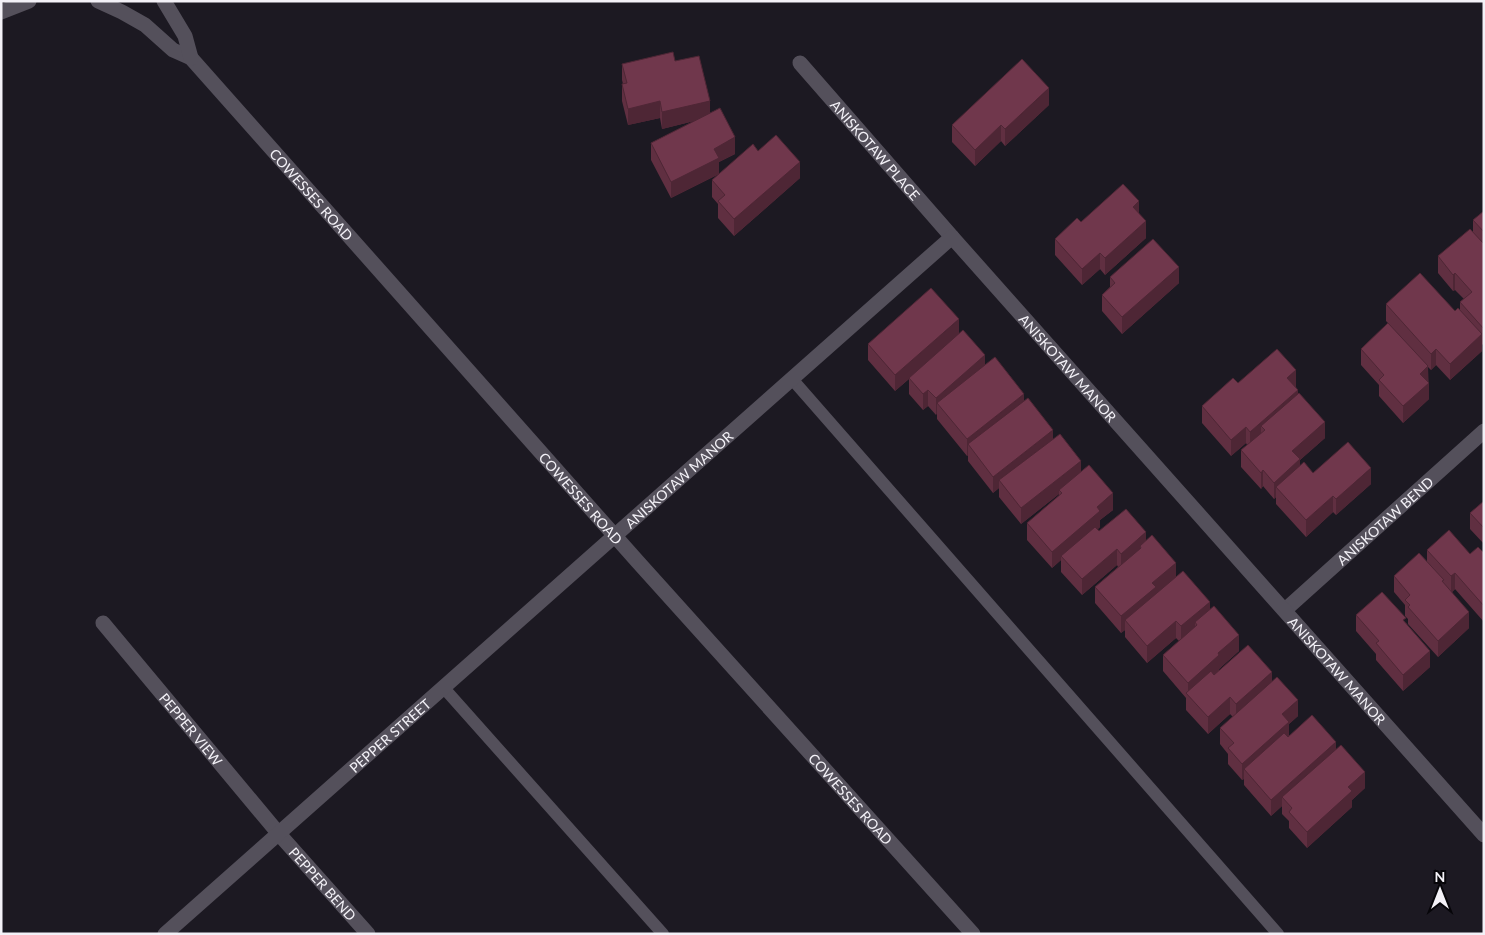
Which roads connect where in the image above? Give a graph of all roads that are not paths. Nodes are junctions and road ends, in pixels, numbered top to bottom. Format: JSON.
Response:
{"nodes":[{"id":1,"x":29,"y":1,"type":"edge"},
{"id":2,"x":98,"y":1,"type":"edge"},
{"id":3,"x":164,"y":1,"type":"edge"},
{"id":4,"x":1,"y":12,"type":"edge"},
{"id":5,"x":191,"y":58,"type":"junction"},
{"id":6,"x":800,"y":63,"type":"dead end"},
{"id":7,"x":952,"y":237,"type":"junction"},
{"id":8,"x":792,"y":379,"type":"junction"},
{"id":9,"x":1484,"y":431,"type":"edge"},
{"id":10,"x":615,"y":536,"type":"junction"},
{"id":11,"x":1285,"y":610,"type":"junction"},
{"id":12,"x":103,"y":623,"type":"dead end"},
{"id":13,"x":443,"y":687,"type":"junction"},
{"id":14,"x":278,"y":834,"type":"junction"},
{"id":15,"x":1484,"y":836,"type":"edge"},
{"id":16,"x":165,"y":934,"type":"edge"},
{"id":17,"x":368,"y":934,"type":"edge"},
{"id":18,"x":662,"y":934,"type":"edge"},
{"id":19,"x":972,"y":934,"type":"edge"},
{"id":20,"x":1278,"y":934,"type":"edge"}],
"edges":[{"from":1,"to":4,"type":"street"},
{"from":2,"to":5,"type":"street","name":"COWESSES ROAD"},
{"from":3,"to":5,"type":"street","name":"COWESSES ROAD"},
{"from":5,"to":10,"type":"street","name":"COWESSES ROAD"},
{"from":6,"to":7,"type":"street","name":"ANISKOTAW PLACE"},
{"from":7,"to":8,"type":"street","name":"ANISKOTAW MANOR"},
{"from":7,"to":11,"type":"street","name":"ANISKOTAW MANOR"},
{"from":8,"to":10,"type":"street","name":"ANISKOTAW MANOR"},
{"from":8,"to":20,"type":"lane"},
{"from":9,"to":11,"type":"street","name":"ANISKOTAW BEND"},
{"from":10,"to":13,"type":"street","name":"PEPPER STREET"},
{"from":10,"to":19,"type":"street","name":"COWESSES ROAD"},
{"from":11,"to":15,"type":"street","name":"ANISKOTAW MANOR"},
{"from":12,"to":14,"type":"street","name":"PEPPER VIEW"},
{"from":13,"to":14,"type":"street","name":"PEPPER STREET"},
{"from":13,"to":18,"type":"lane"},
{"from":14,"to":16,"type":"street","name":"PEPPER STREET"},
{"from":14,"to":17,"type":"street","name":"PEPPER BEND"}]}
